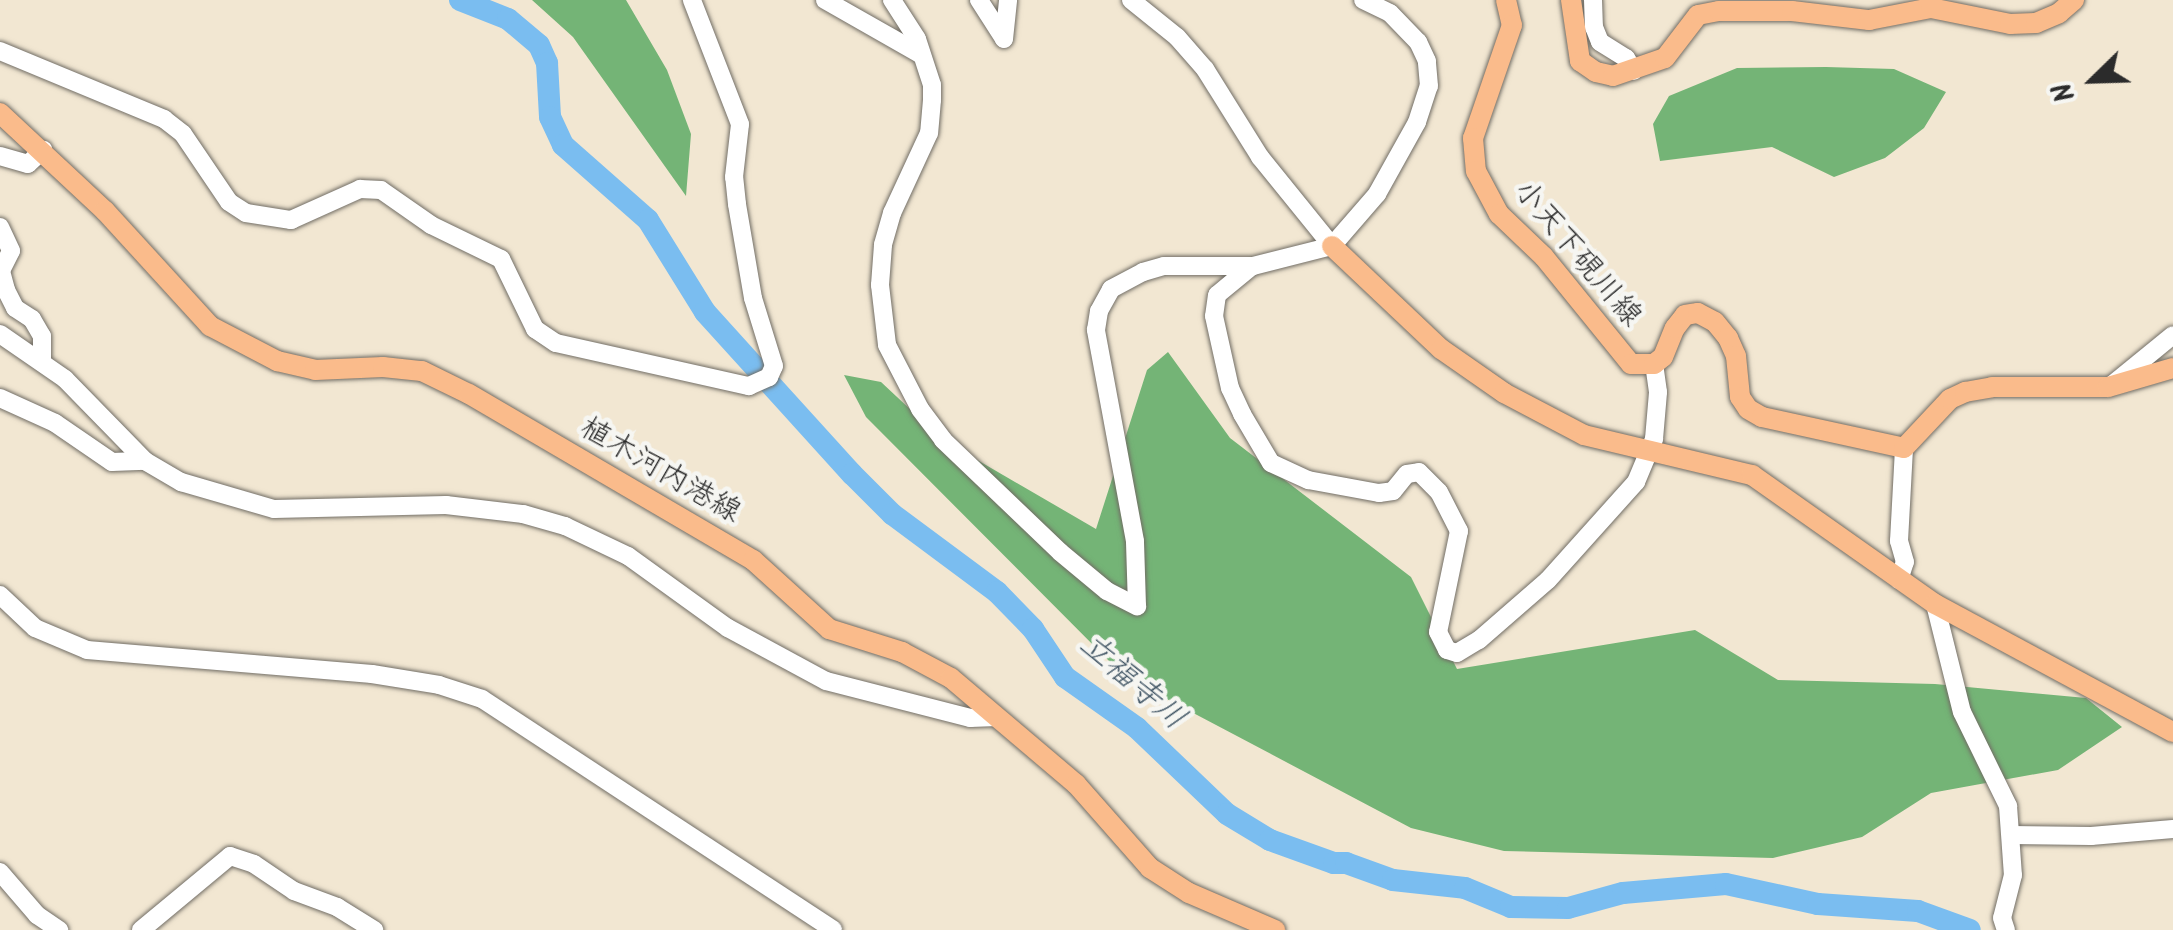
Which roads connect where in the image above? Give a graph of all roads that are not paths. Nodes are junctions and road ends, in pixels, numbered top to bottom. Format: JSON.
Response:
{"nodes":[{"id":1,"x":692,"y":0,"type":"edge"},
{"id":2,"x":825,"y":0,"type":"edge"},
{"id":3,"x":892,"y":0,"type":"edge"},
{"id":4,"x":979,"y":0,"type":"edge"},
{"id":5,"x":1008,"y":0,"type":"edge"},
{"id":6,"x":1131,"y":0,"type":"edge"},
{"id":7,"x":1363,"y":0,"type":"edge"},
{"id":8,"x":1506,"y":0,"type":"edge"},
{"id":9,"x":1571,"y":0,"type":"edge"},
{"id":10,"x":1593,"y":0,"type":"edge"},
{"id":11,"x":2074,"y":0,"type":"edge"},
{"id":12,"x":0,"y":51,"type":"edge"},
{"id":13,"x":920,"y":54,"type":"junction"},
{"id":14,"x":1634,"y":71,"type":"junction"},
{"id":15,"x":0,"y":113,"type":"edge"},
{"id":16,"x":42,"y":150,"type":"junction"},
{"id":17,"x":0,"y":156,"type":"edge"},
{"id":18,"x":0,"y":227,"type":"edge"},
{"id":19,"x":1332,"y":246,"type":"junction"},
{"id":20,"x":1253,"y":266,"type":"junction"},
{"id":21,"x":0,"y":334,"type":"edge"},
{"id":22,"x":2173,"y":334,"type":"edge"},
{"id":23,"x":42,"y":360,"type":"junction"},
{"id":24,"x":1654,"y":364,"type":"junction"},
{"id":25,"x":2173,"y":368,"type":"edge"},
{"id":26,"x":2108,"y":388,"type":"junction"},
{"id":27,"x":0,"y":398,"type":"edge"},
{"id":28,"x":1904,"y":448,"type":"junction"},
{"id":29,"x":1652,"y":452,"type":"junction"},
{"id":30,"x":145,"y":462,"type":"junction"},
{"id":31,"x":1899,"y":580,"type":"junction"},
{"id":32,"x":0,"y":595,"type":"edge"},
{"id":33,"x":1934,"y":604,"type":"junction"},
{"id":34,"x":998,"y":717,"type":"junction"},
{"id":35,"x":2173,"y":732,"type":"edge"},
{"id":36,"x":2173,"y":829,"type":"edge"},
{"id":37,"x":2011,"y":835,"type":"junction"},
{"id":38,"x":0,"y":872,"type":"edge"},
{"id":39,"x":59,"y":930,"type":"edge"},
{"id":40,"x":141,"y":930,"type":"edge"},
{"id":41,"x":374,"y":930,"type":"edge"},
{"id":42,"x":833,"y":930,"type":"edge"},
{"id":43,"x":1275,"y":930,"type":"edge"},
{"id":44,"x":2006,"y":930,"type":"edge"}],
"edges":[{"from":1,"to":12,"type":"street"},
{"from":2,"to":13,"type":"street"},
{"from":3,"to":13,"type":"street"},
{"from":4,"to":5,"type":"street"},
{"from":6,"to":19,"type":"street"},
{"from":7,"to":19,"type":"street"},
{"from":8,"to":24,"type":"main road","name":"小天下硯川線"},
{"from":9,"to":14,"type":"main road"},
{"from":10,"to":14,"type":"street"},
{"from":11,"to":14,"type":"main road"},
{"from":13,"to":20,"type":"street"},
{"from":15,"to":16,"type":"main road","name":"植木河内港線"},
{"from":16,"to":17,"type":"street"},
{"from":16,"to":34,"type":"main road","name":"植木河内港線"},
{"from":18,"to":23,"type":"street"},
{"from":19,"to":20,"type":"street"},
{"from":19,"to":29,"type":"main road"},
{"from":20,"to":29,"type":"street"},
{"from":21,"to":23,"type":"street"},
{"from":22,"to":26,"type":"street"},
{"from":23,"to":30,"type":"street"},
{"from":24,"to":28,"type":"main road","name":"小天下硯川線"},
{"from":24,"to":29,"type":"street"},
{"from":25,"to":26,"type":"main road"},
{"from":26,"to":28,"type":"main road"},
{"from":27,"to":30,"type":"street"},
{"from":28,"to":31,"type":"street"},
{"from":29,"to":31,"type":"main road"},
{"from":30,"to":34,"type":"street"},
{"from":31,"to":33,"type":"main road"},
{"from":32,"to":42,"type":"street"},
{"from":33,"to":35,"type":"main road"},
{"from":33,"to":37,"type":"street"},
{"from":34,"to":43,"type":"main road","name":"植木河内港線"},
{"from":36,"to":37,"type":"street"},
{"from":37,"to":44,"type":"street"},
{"from":38,"to":39,"type":"street"},
{"from":40,"to":41,"type":"street"}]}
